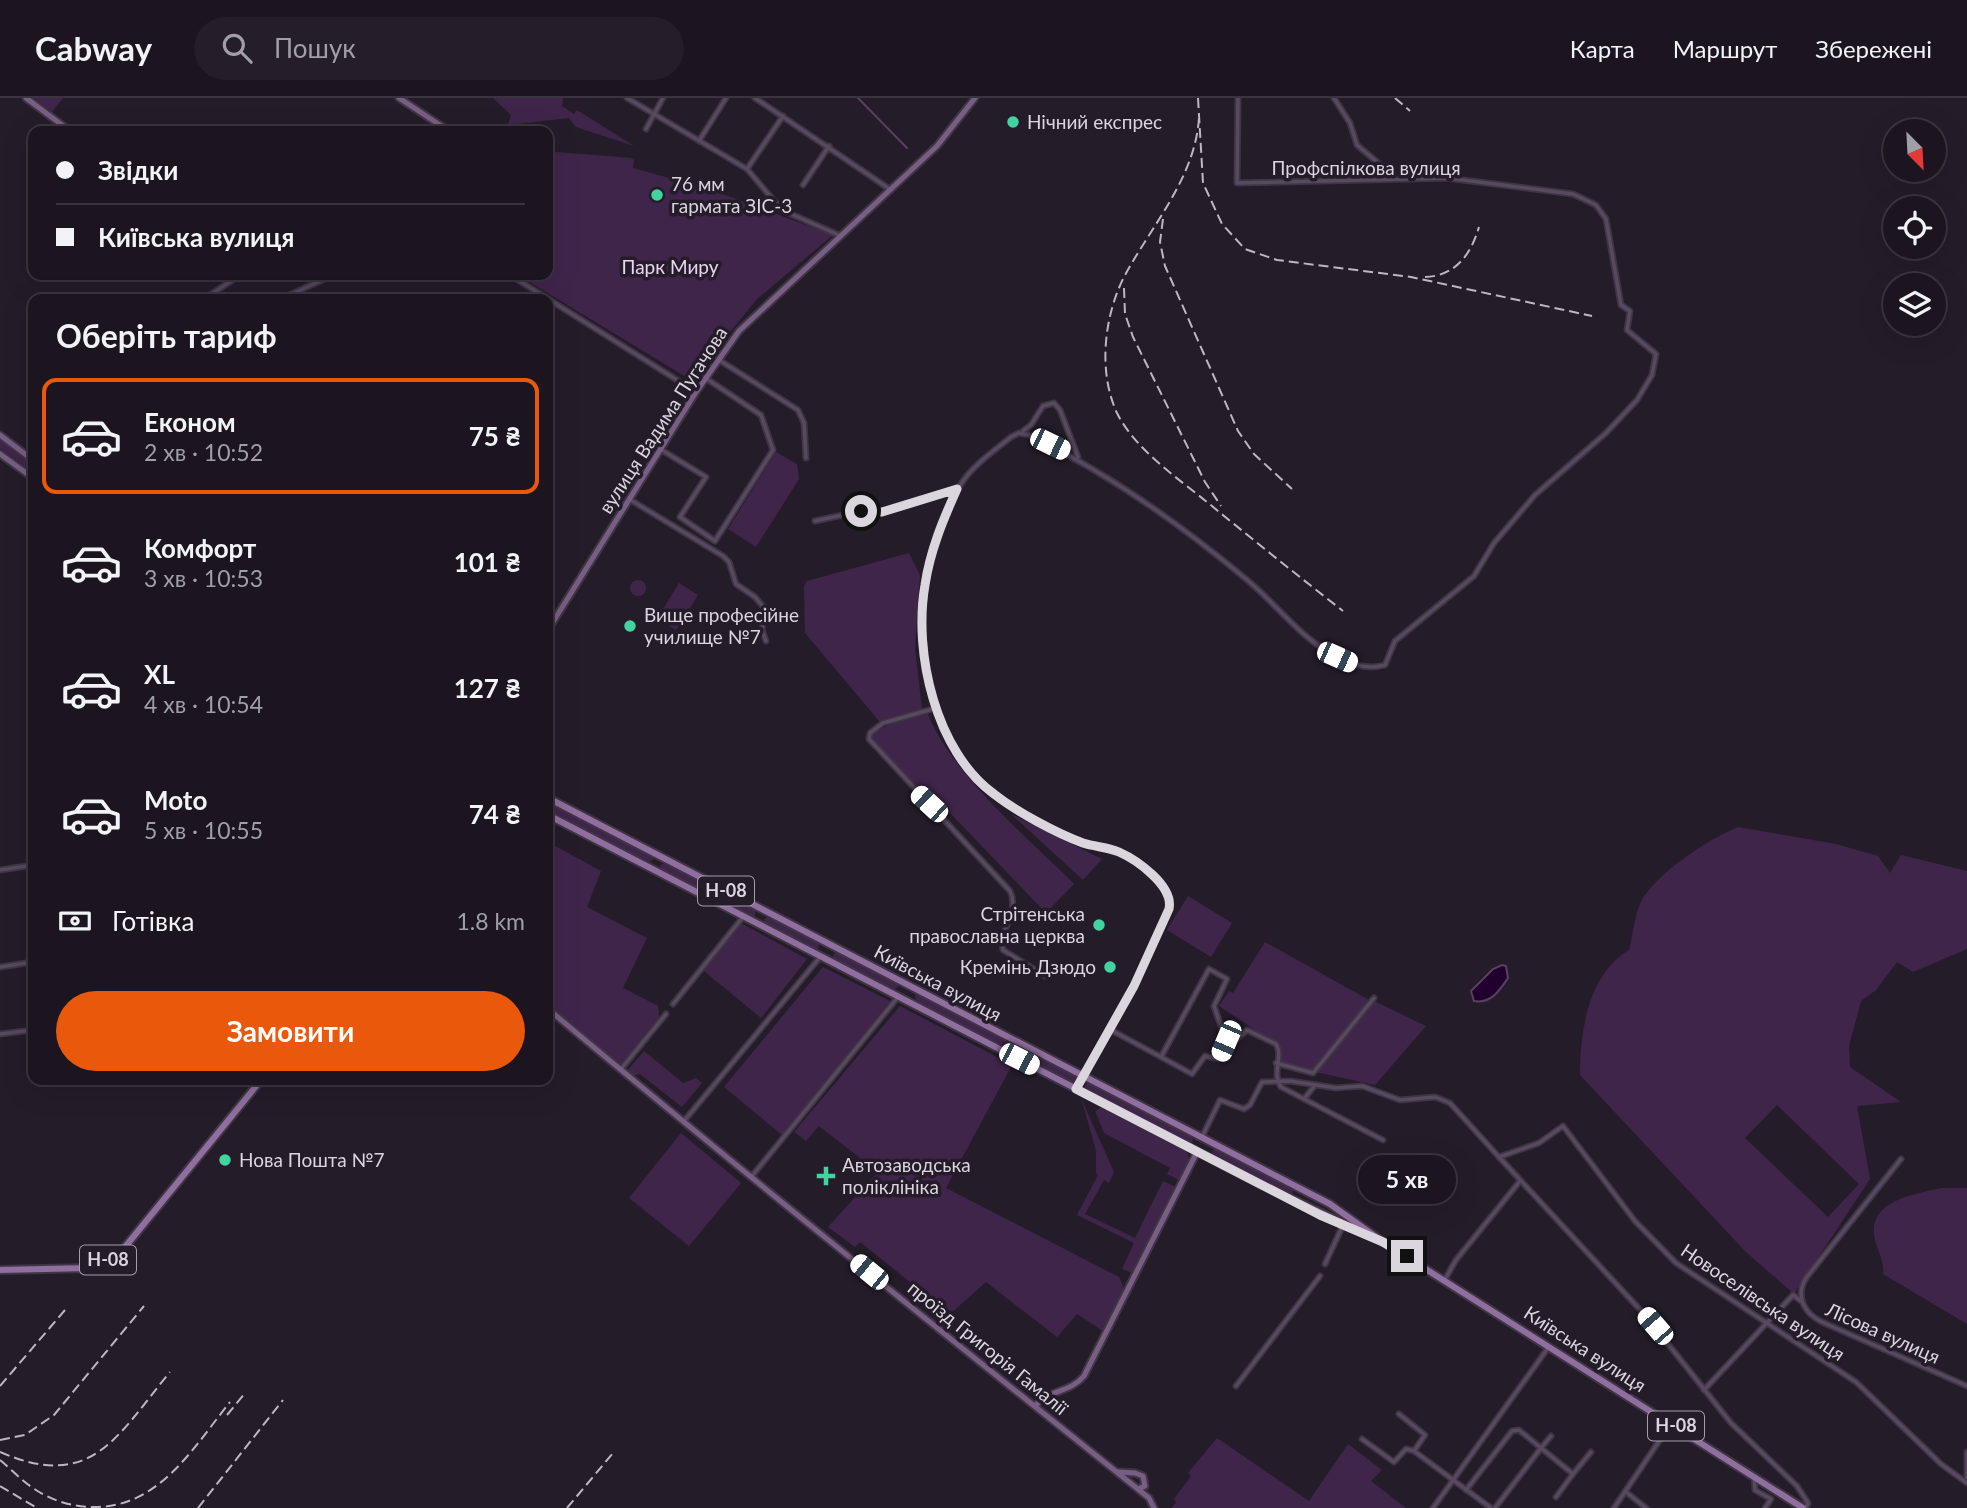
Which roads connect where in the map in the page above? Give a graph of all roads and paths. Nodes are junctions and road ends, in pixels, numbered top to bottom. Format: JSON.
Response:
{"nodes":[{"id":1,"x":26,"y":98,"type":"edge"},
{"id":2,"x":399,"y":98,"type":"edge"},
{"id":3,"x":627,"y":98,"type":"edge"},
{"id":4,"x":663,"y":98,"type":"edge"},
{"id":5,"x":726,"y":98,"type":"edge"},
{"id":6,"x":755,"y":98,"type":"edge"},
{"id":7,"x":975,"y":98,"type":"edge"},
{"id":8,"x":1238,"y":98,"type":"edge"},
{"id":9,"x":1334,"y":98,"type":"edge"},
{"id":10,"x":653,"y":114,"type":"junction"},
{"id":11,"x":783,"y":116,"type":"junction"},
{"id":12,"x":63,"y":126,"type":"edge"},
{"id":13,"x":441,"y":126,"type":"edge"},
{"id":14,"x":646,"y":129,"type":"dead end"},
{"id":15,"x":699,"y":141,"type":"junction"},
{"id":16,"x":829,"y":146,"type":"junction"},
{"id":17,"x":1383,"y":167,"type":"dead end"},
{"id":18,"x":747,"y":169,"type":"junction"},
{"id":19,"x":803,"y":185,"type":"dead end"},
{"id":20,"x":891,"y":190,"type":"junction"},
{"id":21,"x":841,"y":236,"type":"junction"},
{"id":22,"x":232,"y":280,"type":"edge"},
{"id":23,"x":322,"y":280,"type":"edge"},
{"id":24,"x":518,"y":280,"type":"edge"},
{"id":25,"x":212,"y":294,"type":"edge"},
{"id":26,"x":290,"y":294,"type":"edge"},
{"id":27,"x":540,"y":294,"type":"edge"},
{"id":28,"x":553,"y":302,"type":"edge"},
{"id":29,"x":718,"y":359,"type":"junction"},
{"id":30,"x":705,"y":378,"type":"junction"},
{"id":31,"x":696,"y":392,"type":"junction"},
{"id":32,"x":1019,"y":433,"type":"junction"},
{"id":33,"x":0,"y":435,"type":"edge"},
{"id":34,"x":660,"y":449,"type":"junction"},
{"id":35,"x":0,"y":454,"type":"edge"},
{"id":36,"x":28,"y":456,"type":"edge"},
{"id":37,"x":806,"y":457,"type":"dead end"},
{"id":38,"x":1079,"y":459,"type":"junction"},
{"id":39,"x":28,"y":474,"type":"edge"},
{"id":40,"x":957,"y":489,"type":"junction"},
{"id":41,"x":629,"y":499,"type":"junction"},
{"id":42,"x":815,"y":521,"type":"dead end"},
{"id":43,"x":553,"y":622,"type":"edge"},
{"id":44,"x":766,"y":641,"type":"dead end"},
{"id":45,"x":936,"y":708,"type":"junction"},
{"id":46,"x":553,"y":801,"type":"edge"},
{"id":47,"x":553,"y":818,"type":"edge"},
{"id":48,"x":660,"y":856,"type":"junction"},
{"id":49,"x":28,"y":865,"type":"edge"},
{"id":50,"x":0,"y":870,"type":"edge"},
{"id":51,"x":653,"y":870,"type":"junction"},
{"id":52,"x":762,"y":910,"type":"junction"},
{"id":53,"x":743,"y":917,"type":"junction"},
{"id":54,"x":755,"y":923,"type":"junction"},
{"id":55,"x":827,"y":943,"type":"junction"},
{"id":56,"x":821,"y":956,"type":"junction"},
{"id":57,"x":28,"y":963,"type":"edge"},
{"id":58,"x":0,"y":967,"type":"edge"},
{"id":59,"x":1045,"y":976,"type":"dead end"},
{"id":60,"x":905,"y":984,"type":"junction"},
{"id":61,"x":898,"y":997,"type":"junction"},
{"id":62,"x":1374,"y":998,"type":"dead end"},
{"id":63,"x":673,"y":1004,"type":"dead end"},
{"id":64,"x":553,"y":1013,"type":"edge"},
{"id":65,"x":666,"y":1014,"type":"dead end"},
{"id":66,"x":1109,"y":1029,"type":"junction"},
{"id":67,"x":28,"y":1031,"type":"edge"},
{"id":68,"x":0,"y":1034,"type":"edge"},
{"id":69,"x":1226,"y":1041,"type":"junction"},
{"id":70,"x":1161,"y":1057,"type":"junction"},
{"id":71,"x":1276,"y":1063,"type":"junction"},
{"id":72,"x":621,"y":1069,"type":"junction"},
{"id":73,"x":1083,"y":1076,"type":"junction"},
{"id":74,"x":1277,"y":1080,"type":"junction"},
{"id":75,"x":257,"y":1085,"type":"edge"},
{"id":76,"x":1315,"y":1085,"type":"junction"},
{"id":77,"x":1076,"y":1089,"type":"junction"},
{"id":78,"x":1304,"y":1100,"type":"junction"},
{"id":79,"x":684,"y":1121,"type":"junction"},
{"id":80,"x":1203,"y":1138,"type":"junction"},
{"id":81,"x":1383,"y":1140,"type":"dead end"},
{"id":82,"x":1197,"y":1152,"type":"junction"},
{"id":83,"x":1499,"y":1157,"type":"junction"},
{"id":84,"x":1901,"y":1159,"type":"dead end"},
{"id":85,"x":752,"y":1176,"type":"junction"},
{"id":86,"x":1520,"y":1181,"type":"junction"},
{"id":87,"x":1343,"y":1225,"type":"junction"},
{"id":88,"x":1383,"y":1242,"type":"junction"},
{"id":89,"x":1325,"y":1264,"type":"dead end"},
{"id":90,"x":0,"y":1270,"type":"edge"},
{"id":91,"x":1320,"y":1276,"type":"dead end"},
{"id":92,"x":1445,"y":1279,"type":"junction"},
{"id":93,"x":1802,"y":1302,"type":"junction"},
{"id":94,"x":1770,"y":1322,"type":"junction"},
{"id":95,"x":1550,"y":1346,"type":"junction"},
{"id":96,"x":1967,"y":1386,"type":"edge"},
{"id":97,"x":1236,"y":1387,"type":"dead end"},
{"id":98,"x":1704,"y":1390,"type":"junction"},
{"id":99,"x":1036,"y":1405,"type":"junction"},
{"id":100,"x":1399,"y":1414,"type":"dead end"},
{"id":101,"x":1671,"y":1423,"type":"junction"},
{"id":102,"x":1551,"y":1436,"type":"dead end"},
{"id":103,"x":1362,"y":1439,"type":"dead end"},
{"id":104,"x":1541,"y":1448,"type":"junction"},
{"id":105,"x":1414,"y":1451,"type":"junction"},
{"id":106,"x":1591,"y":1452,"type":"dead end"},
{"id":107,"x":1967,"y":1452,"type":"edge"},
{"id":108,"x":1117,"y":1472,"type":"junction"},
{"id":109,"x":1573,"y":1474,"type":"junction"},
{"id":110,"x":1754,"y":1475,"type":"junction"},
{"id":111,"x":1967,"y":1478,"type":"edge"},
{"id":112,"x":1453,"y":1481,"type":"junction"},
{"id":113,"x":1146,"y":1483,"type":"junction"},
{"id":114,"x":1967,"y":1483,"type":"edge"},
{"id":115,"x":1138,"y":1489,"type":"junction"},
{"id":116,"x":1466,"y":1490,"type":"junction"},
{"id":117,"x":1626,"y":1492,"type":"junction"},
{"id":118,"x":1145,"y":1495,"type":"junction"},
{"id":119,"x":1556,"y":1497,"type":"dead end"},
{"id":120,"x":1154,"y":1507,"type":"edge"},
{"id":121,"x":1433,"y":1508,"type":"edge"},
{"id":122,"x":1493,"y":1508,"type":"edge"},
{"id":123,"x":1614,"y":1508,"type":"edge"},
{"id":124,"x":1646,"y":1508,"type":"edge"},
{"id":125,"x":1765,"y":1508,"type":"edge"},
{"id":126,"x":1804,"y":1508,"type":"edge"}],
"edges":[{"from":1,"to":12,"type":"street"},
{"from":2,"to":13,"type":"street"},
{"from":3,"to":10,"type":"street"},
{"from":4,"to":10,"type":"street"},
{"from":5,"to":15,"type":"street"},
{"from":6,"to":11,"type":"street"},
{"from":7,"to":20,"type":"street","name":"вулиця Вадима Пугачова"},
{"from":8,"to":38,"type":"street","name":"Профспілкова вулиця"},
{"from":9,"to":17,"type":"street","name":"Профспілкова вулиця"},
{"from":10,"to":14,"type":"street"},
{"from":10,"to":15,"type":"street"},
{"from":11,"to":16,"type":"street"},
{"from":11,"to":18,"type":"street"},
{"from":15,"to":18,"type":"street"},
{"from":16,"to":19,"type":"street"},
{"from":16,"to":20,"type":"street"},
{"from":18,"to":21,"type":"street"},
{"from":20,"to":21,"type":"street","name":"вулиця Вадима Пугачова"},
{"from":21,"to":29,"type":"street","name":"вулиця Вадима Пугачова"},
{"from":22,"to":25,"type":"street"},
{"from":23,"to":26,"type":"street"},
{"from":24,"to":27,"type":"street"},
{"from":28,"to":31,"type":"street"},
{"from":29,"to":30,"type":"street","name":"вулиця Вадима Пугачова"},
{"from":29,"to":37,"type":"street"},
{"from":30,"to":31,"type":"street","name":"вулиця Вадима Пугачова"},
{"from":30,"to":34,"type":"street"},
{"from":31,"to":34,"type":"street","name":"вулиця Вадима Пугачова"},
{"from":32,"to":38,"type":"street"},
{"from":32,"to":38,"type":"street"},
{"from":32,"to":40,"type":"street"},
{"from":33,"to":36,"type":"street"},
{"from":34,"to":41,"type":"street","name":"вулиця Вадима Пугачова"},
{"from":35,"to":39,"type":"street"},
{"from":40,"to":42,"type":"street"},
{"from":40,"to":45,"type":"street"},
{"from":41,"to":43,"type":"street","name":"вулиця Вадима Пугачова"},
{"from":41,"to":44,"type":"street"},
{"from":45,"to":59,"type":"street"},
{"from":45,"to":66,"type":"street"},
{"from":46,"to":48,"type":"main road","name":"Київська вулиця","number":"Н-08"},
{"from":47,"to":51,"type":"main road","name":"Київська вулиця","number":"Н-08"},
{"from":48,"to":51,"type":"main road"},
{"from":48,"to":52,"type":"main road","name":"Київська вулиця","number":"Н-08"},
{"from":49,"to":50,"type":"street"},
{"from":51,"to":53,"type":"main road","name":"Київська вулиця","number":"Н-08"},
{"from":52,"to":54,"type":"main road"},
{"from":52,"to":55,"type":"main road","name":"Київська вулиця","number":"Н-08"},
{"from":53,"to":54,"type":"main road","name":"Київська вулиця","number":"Н-08"},
{"from":53,"to":63,"type":"street"},
{"from":54,"to":56,"type":"main road","name":"Київська вулиця","number":"Н-08"},
{"from":55,"to":56,"type":"main road"},
{"from":55,"to":60,"type":"main road","name":"Київська вулиця","number":"Н-08"},
{"from":56,"to":61,"type":"main road","name":"Київська вулиця","number":"Н-08"},
{"from":56,"to":79,"type":"street"},
{"from":57,"to":58,"type":"street"},
{"from":60,"to":61,"type":"main road"},
{"from":60,"to":73,"type":"main road","name":"Київська вулиця","number":"Н-08"},
{"from":61,"to":77,"type":"main road","name":"Київська вулиця","number":"Н-08"},
{"from":61,"to":85,"type":"street"},
{"from":62,"to":71,"type":"street"},
{"from":64,"to":72,"type":"street","name":"проїзд Григорія Гамалії"},
{"from":65,"to":72,"type":"street"},
{"from":66,"to":70,"type":"street"},
{"from":66,"to":73,"type":"street"},
{"from":67,"to":68,"type":"street"},
{"from":69,"to":70,"type":"street"},
{"from":69,"to":70,"type":"street"},
{"from":69,"to":71,"type":"street"},
{"from":71,"to":74,"type":"street"},
{"from":72,"to":79,"type":"street","name":"проїзд Григорія Гамалії"},
{"from":73,"to":77,"type":"main road"},
{"from":73,"to":80,"type":"main road","name":"Київська вулиця","number":"Н-08"},
{"from":74,"to":76,"type":"street"},
{"from":74,"to":78,"type":"street"},
{"from":74,"to":80,"type":"street"},
{"from":75,"to":90,"type":"main road","number":"Н-08"},
{"from":76,"to":78,"type":"street"},
{"from":76,"to":83,"type":"street"},
{"from":77,"to":82,"type":"main road","name":"Київська вулиця","number":"Н-08"},
{"from":78,"to":81,"type":"street"},
{"from":79,"to":85,"type":"street","name":"проїзд Григорія Гамалії"},
{"from":80,"to":82,"type":"main road"},
{"from":80,"to":88,"type":"main road","name":"Київська вулиця","number":"Н-08"},
{"from":82,"to":87,"type":"main road","name":"Київська вулиця","number":"Н-08"},
{"from":82,"to":99,"type":"street"},
{"from":83,"to":86,"type":"street"},
{"from":83,"to":94,"type":"street","name":"Новоселівська вулиця"},
{"from":84,"to":93,"type":"street","name":"Лісова вулиця"},
{"from":85,"to":99,"type":"street","name":"проїзд Григорія Гамалії"},
{"from":86,"to":92,"type":"street"},
{"from":86,"to":98,"type":"street"},
{"from":87,"to":88,"type":"main road","name":"Київська вулиця","number":"Н-08"},
{"from":87,"to":89,"type":"street"},
{"from":88,"to":92,"type":"main road","name":"Київська вулиця","number":"Н-08"},
{"from":91,"to":97,"type":"street"},
{"from":92,"to":95,"type":"main road","name":"Київська вулиця","number":"Н-08"},
{"from":93,"to":94,"type":"street"},
{"from":93,"to":96,"type":"street","name":"Лісова вулиця"},
{"from":94,"to":98,"type":"street"},
{"from":94,"to":114,"type":"street","name":"Новоселівська вулиця"},
{"from":95,"to":101,"type":"main road","name":"Київська вулиця","number":"Н-08"},
{"from":95,"to":112,"type":"street"},
{"from":98,"to":126,"type":"street"},
{"from":99,"to":108,"type":"street","name":"проїзд Григорія Гамалії"},
{"from":100,"to":105,"type":"street"},
{"from":101,"to":110,"type":"main road","name":"Київська вулиця","number":"Н-08"},
{"from":101,"to":117,"type":"street"},
{"from":102,"to":104,"type":"street"},
{"from":103,"to":105,"type":"street"},
{"from":104,"to":109,"type":"street"},
{"from":104,"to":116,"type":"street"},
{"from":104,"to":122,"type":"street"},
{"from":105,"to":112,"type":"street"},
{"from":106,"to":109,"type":"street"},
{"from":107,"to":111,"type":"street"},
{"from":108,"to":113,"type":"street"},
{"from":108,"to":115,"type":"street","name":"проїзд Григорія Гамалії"},
{"from":109,"to":119,"type":"street"},
{"from":110,"to":125,"type":"street"},
{"from":110,"to":126,"type":"main road","name":"Київська вулиця","number":"Н-08"},
{"from":112,"to":116,"type":"street"},
{"from":112,"to":121,"type":"street"},
{"from":113,"to":115,"type":"street"},
{"from":113,"to":118,"type":"street"},
{"from":115,"to":118,"type":"street","name":"проїзд Григорія Гамалії"},
{"from":116,"to":122,"type":"street"},
{"from":117,"to":123,"type":"street"},
{"from":117,"to":124,"type":"street"},
{"from":118,"to":120,"type":"street","name":"проїзд Григорія Гамалії"}]}
